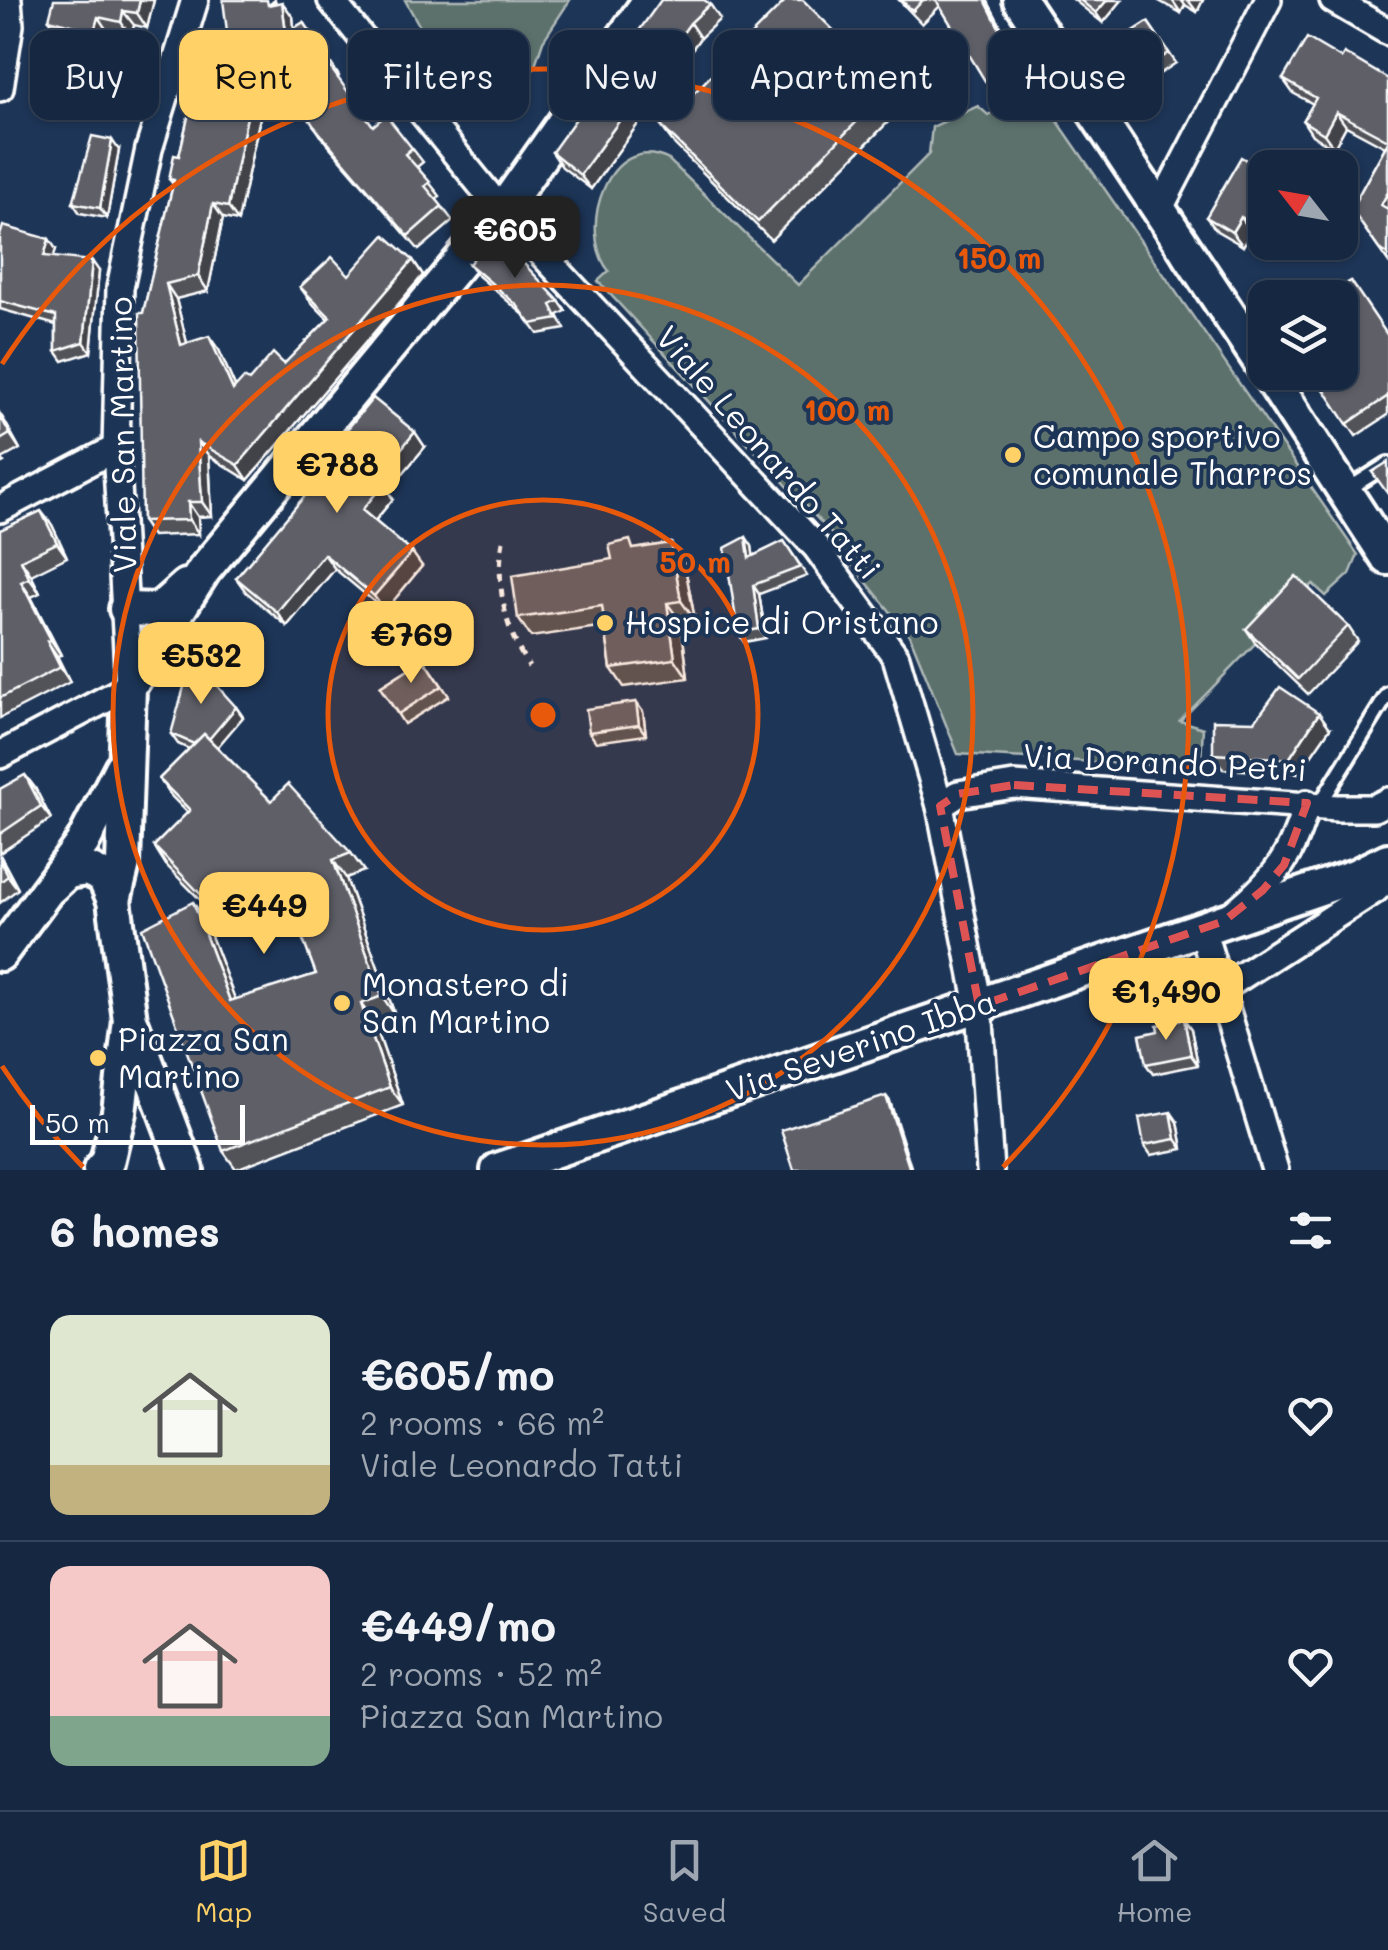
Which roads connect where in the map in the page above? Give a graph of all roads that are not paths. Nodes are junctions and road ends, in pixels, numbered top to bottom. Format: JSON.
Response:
{"nodes":[{"id":1,"x":195,"y":0,"type":"edge"},
{"id":2,"x":331,"y":0,"type":"edge"},
{"id":3,"x":650,"y":0,"type":"edge"},
{"id":4,"x":1020,"y":0,"type":"edge"},
{"id":5,"x":1268,"y":0,"type":"edge"},
{"id":6,"x":1333,"y":0,"type":"edge"},
{"id":7,"x":4,"y":1,"type":"edge"},
{"id":8,"x":1388,"y":32,"type":"edge"},
{"id":9,"x":0,"y":88,"type":"edge"},
{"id":10,"x":1160,"y":208,"type":"junction"},
{"id":11,"x":502,"y":210,"type":"junction"},
{"id":12,"x":1248,"y":343,"type":"edge"},
{"id":13,"x":1278,"y":390,"type":"edge"},
{"id":14,"x":116,"y":448,"type":"junction"},
{"id":15,"x":1388,"y":464,"type":"edge"},
{"id":16,"x":1345,"y":492,"type":"junction"},
{"id":17,"x":0,"y":509,"type":"edge"},
{"id":18,"x":1388,"y":558,"type":"edge"},
{"id":19,"x":204,"y":570,"type":"junction"},
{"id":20,"x":126,"y":609,"type":"junction"},
{"id":21,"x":130,"y":687,"type":"junction"},
{"id":22,"x":1388,"y":694,"type":"edge"},
{"id":23,"x":0,"y":755,"type":"edge"},
{"id":24,"x":125,"y":759,"type":"junction"},
{"id":25,"x":1388,"y":801,"type":"edge"},
{"id":26,"x":1314,"y":804,"type":"junction"},
{"id":27,"x":940,"y":806,"type":"junction"},
{"id":28,"x":1388,"y":860,"type":"edge"},
{"id":29,"x":1388,"y":878,"type":"edge"},
{"id":30,"x":52,"y":886,"type":"junction"},
{"id":31,"x":114,"y":900,"type":"junction"},
{"id":32,"x":1213,"y":925,"type":"junction"},
{"id":33,"x":0,"y":954,"type":"edge"},
{"id":34,"x":1220,"y":990,"type":"junction"},
{"id":35,"x":979,"y":1006,"type":"junction"},
{"id":36,"x":130,"y":1020,"type":"junction"},
{"id":37,"x":989,"y":1168,"type":"edge"},
{"id":38,"x":100,"y":1170,"type":"edge"},
{"id":39,"x":187,"y":1170,"type":"edge"},
{"id":40,"x":498,"y":1170,"type":"edge"},
{"id":41,"x":1275,"y":1170,"type":"edge"}],
"edges":[{"from":1,"to":14,"type":"street","name":"Viale San Martino"},
{"from":2,"to":11,"type":"street","name":"Viale Leonardo Tatti"},
{"from":3,"to":11,"type":"street"},
{"from":4,"to":10,"type":"street"},
{"from":5,"to":10,"type":"street"},
{"from":6,"to":8,"type":"street"},
{"from":7,"to":9,"type":"street"},
{"from":10,"to":12,"type":"street"},
{"from":11,"to":19,"type":"street"},
{"from":11,"to":27,"type":"street","name":"Viale Leonardo Tatti"},
{"from":13,"to":16,"type":"street"},
{"from":14,"to":17,"type":"street"},
{"from":14,"to":20,"type":"street","name":"Viale San Martino"},
{"from":15,"to":16,"type":"lane"},
{"from":16,"to":18,"type":"street"},
{"from":19,"to":20,"type":"street"},
{"from":19,"to":21,"type":"street"},
{"from":20,"to":21,"type":"street","name":"Viale San Martino"},
{"from":21,"to":23,"type":"street"},
{"from":21,"to":24,"type":"street","name":"Viale San Martino"},
{"from":22,"to":26,"type":"lane"},
{"from":24,"to":30,"type":"street"},
{"from":24,"to":31,"type":"street"},
{"from":25,"to":26,"type":"street","name":"Via Dorando Petri"},
{"from":26,"to":27,"type":"street","name":"Via Dorando Petri"},
{"from":26,"to":32,"type":"street","name":"Via Severino Ibba"},
{"from":27,"to":35,"type":"street","name":"Viale Leonardo Tatti"},
{"from":28,"to":32,"type":"street","name":"Via Severino Ibba"},
{"from":29,"to":34,"type":"street"},
{"from":30,"to":31,"type":"street"},
{"from":30,"to":33,"type":"street"},
{"from":31,"to":36,"type":"street"},
{"from":32,"to":34,"type":"street"},
{"from":32,"to":35,"type":"street","name":"Via Severino Ibba"},
{"from":34,"to":41,"type":"street"},
{"from":35,"to":37,"type":"street","name":"Viale Leonardo Tatti"},
{"from":35,"to":40,"type":"street","name":"Via Severino Ibba"},
{"from":36,"to":38,"type":"street"},
{"from":36,"to":39,"type":"street"}]}
